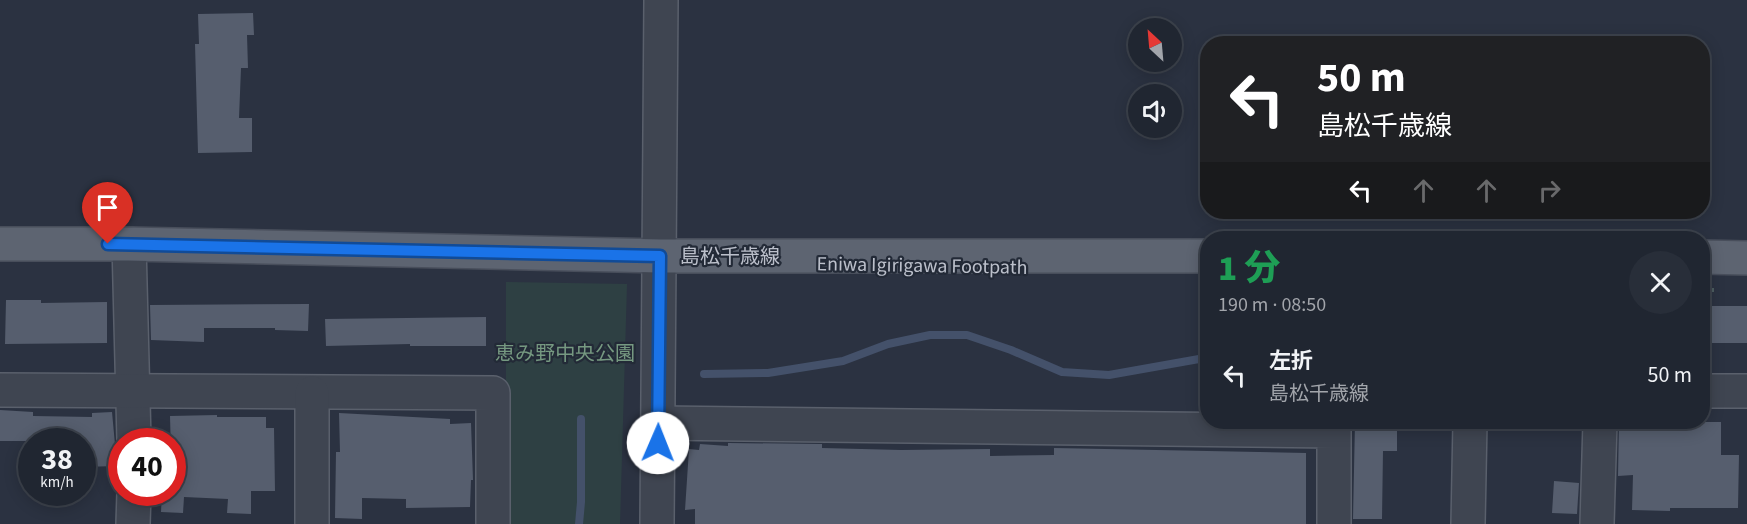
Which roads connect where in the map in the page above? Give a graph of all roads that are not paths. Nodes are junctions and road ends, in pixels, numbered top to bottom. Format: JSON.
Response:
{"nodes":[{"id":1,"x":661,"y":0,"type":"edge"},
{"id":2,"x":0,"y":244,"type":"edge"},
{"id":3,"x":129,"y":244,"type":"junction"},
{"id":4,"x":660,"y":256,"type":"junction"},
{"id":5,"x":1200,"y":256,"type":"edge"},
{"id":6,"x":1710,"y":257,"type":"edge"},
{"id":7,"x":1747,"y":258,"type":"edge"},
{"id":8,"x":0,"y":390,"type":"edge"},
{"id":9,"x":134,"y":391,"type":"junction"},
{"id":10,"x":1710,"y":391,"type":"edge"},
{"id":11,"x":1747,"y":391,"type":"edge"},
{"id":12,"x":312,"y":393,"type":"junction"},
{"id":13,"x":659,"y":423,"type":"junction"},
{"id":14,"x":134,"y":428,"type":"edge"},
{"id":15,"x":1470,"y":429,"type":"edge"},
{"id":16,"x":1600,"y":429,"type":"edge"},
{"id":17,"x":134,"y":506,"type":"edge"},
{"id":18,"x":133,"y":524,"type":"edge"},
{"id":19,"x":312,"y":524,"type":"edge"},
{"id":20,"x":493,"y":524,"type":"edge"},
{"id":21,"x":657,"y":524,"type":"edge"},
{"id":22,"x":1334,"y":524,"type":"edge"},
{"id":23,"x":1468,"y":524,"type":"edge"},
{"id":24,"x":1597,"y":524,"type":"edge"}],
"edges":[{"from":1,"to":4,"type":"street"},
{"from":2,"to":3,"type":"main road","name":"島松千歳線"},
{"from":3,"to":4,"type":"main road","name":"島松千歳線"},
{"from":3,"to":9,"type":"street"},
{"from":4,"to":5,"type":"main road","name":"島松千歳線"},
{"from":4,"to":13,"type":"street"},
{"from":6,"to":7,"type":"main road"},
{"from":8,"to":9,"type":"street"},
{"from":9,"to":12,"type":"street"},
{"from":9,"to":14,"type":"street"},
{"from":10,"to":11,"type":"street"},
{"from":12,"to":19,"type":"street"},
{"from":12,"to":20,"type":"street"},
{"from":13,"to":21,"type":"street"},
{"from":13,"to":22,"type":"street"},
{"from":15,"to":23,"type":"street"},
{"from":16,"to":24,"type":"street"},
{"from":17,"to":18,"type":"street"}]}
